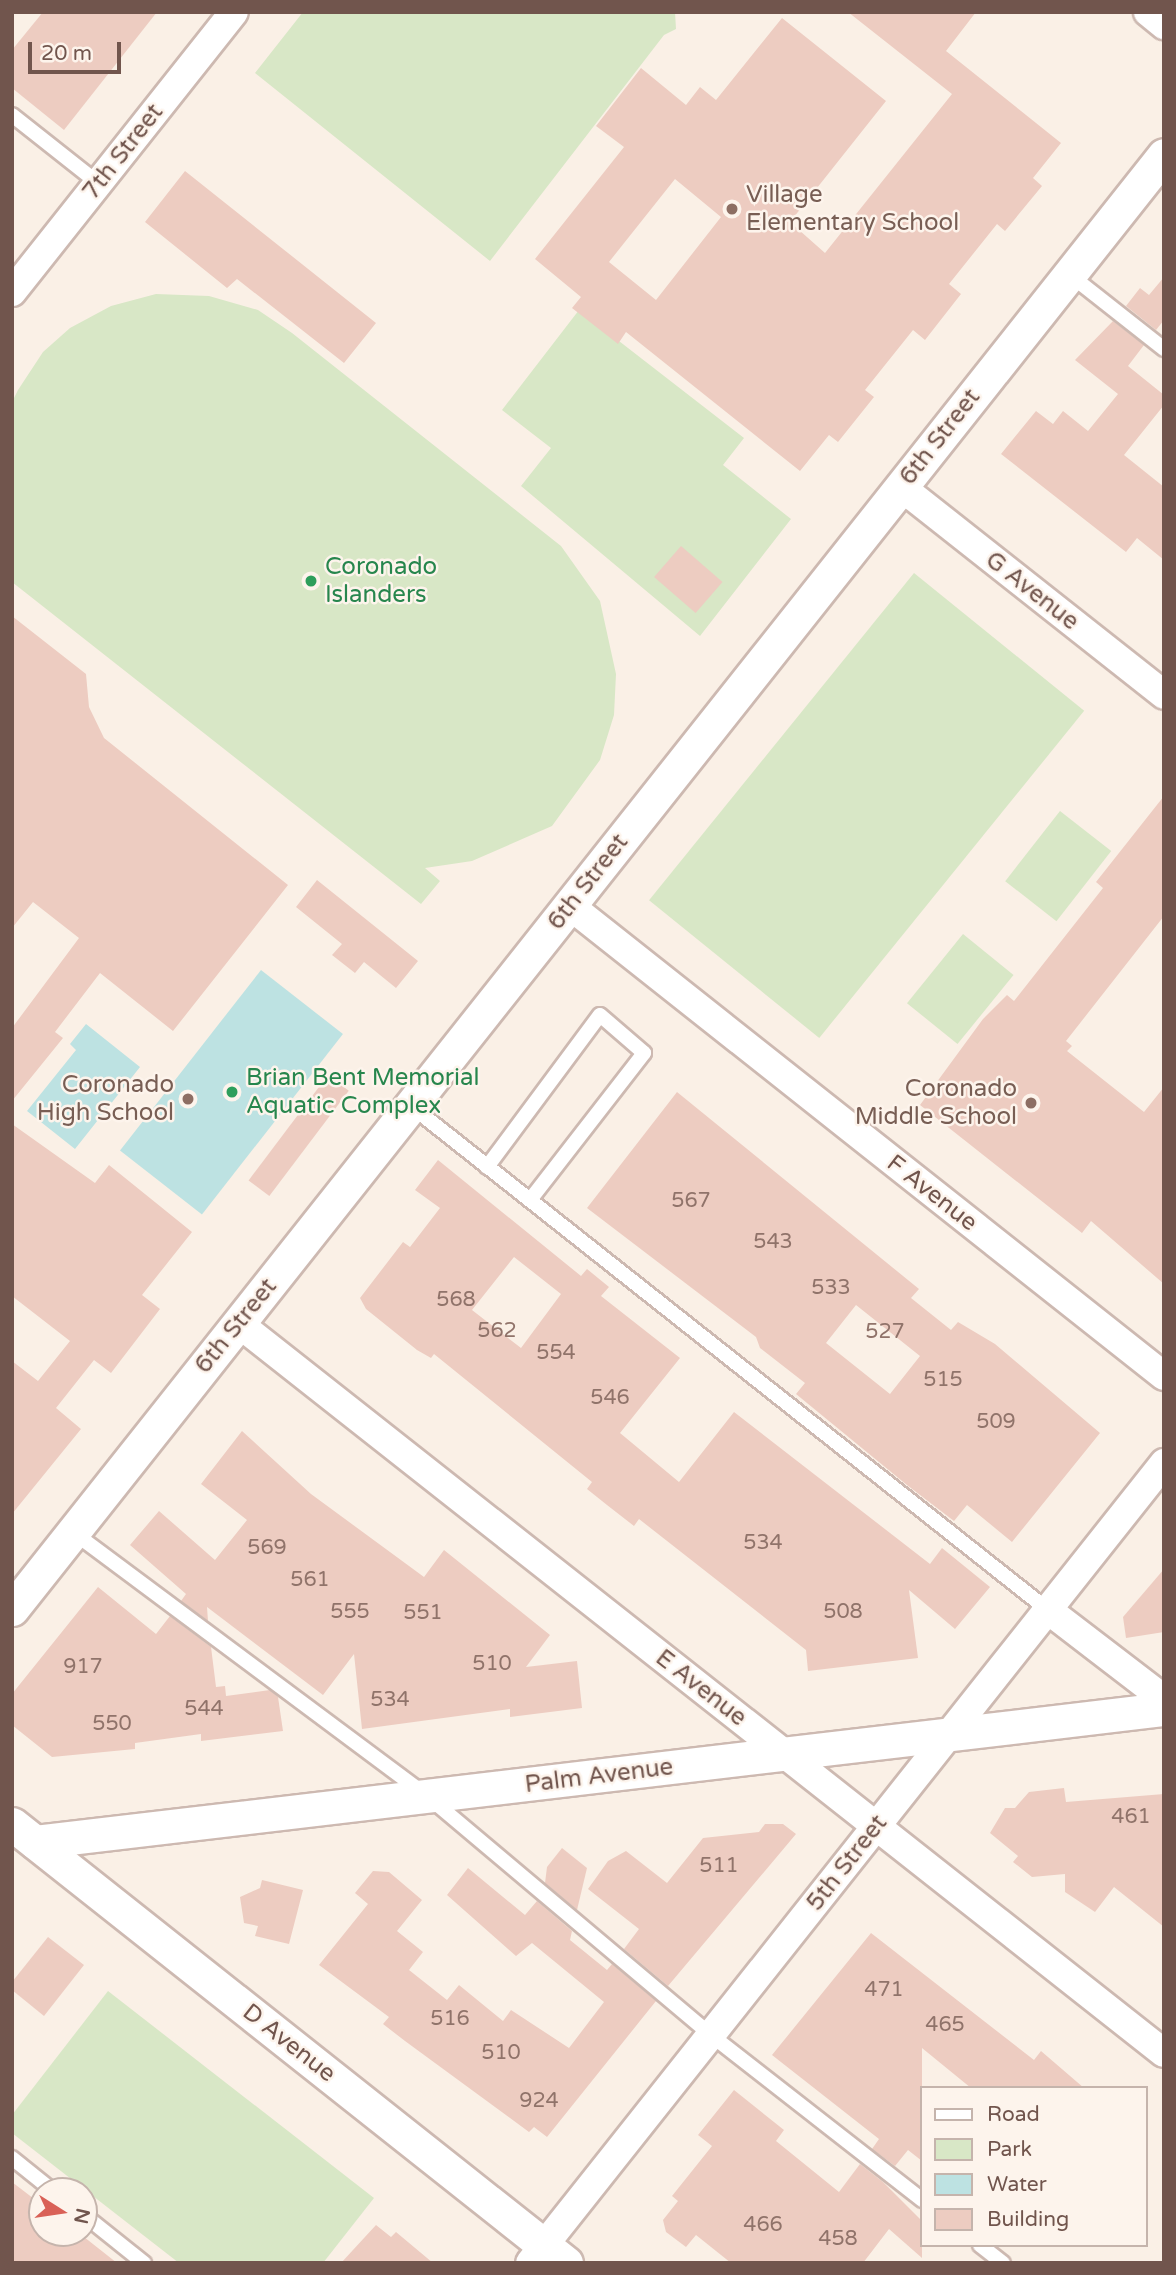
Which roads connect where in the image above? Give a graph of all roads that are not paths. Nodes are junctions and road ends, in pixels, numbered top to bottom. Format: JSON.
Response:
{"nodes":[{"id":1,"x":233,"y":12,"type":"edge"},
{"id":2,"x":1148,"y":12,"type":"edge"},
{"id":3,"x":1164,"y":25,"type":"edge"},
{"id":4,"x":12,"y":115,"type":"edge"},
{"id":5,"x":1164,"y":155,"type":"edge"},
{"id":6,"x":98,"y":183,"type":"junction"},
{"id":7,"x":1069,"y":274,"type":"junction"},
{"id":8,"x":12,"y":292,"type":"edge"},
{"id":9,"x":1164,"y":349,"type":"edge"},
{"id":10,"x":901,"y":487,"type":"junction"},
{"id":11,"x":1164,"y":695,"type":"edge"},
{"id":12,"x":569,"y":905,"type":"junction"},
{"id":13,"x":411,"y":1106,"type":"junction"},
{"id":14,"x":487,"y":1167,"type":"junction"},
{"id":15,"x":530,"y":1200,"type":"junction"},
{"id":16,"x":239,"y":1324,"type":"junction"},
{"id":17,"x":1164,"y":1376,"type":"edge"},
{"id":18,"x":1164,"y":1464,"type":"edge"},
{"id":19,"x":73,"y":1532,"type":"junction"},
{"id":20,"x":12,"y":1609,"type":"edge"},
{"id":21,"x":1048,"y":1610,"type":"junction"},
{"id":22,"x":1164,"y":1699,"type":"edge"},
{"id":23,"x":1164,"y":1709,"type":"edge"},
{"id":24,"x":949,"y":1734,"type":"junction"},
{"id":25,"x":784,"y":1754,"type":"junction"},
{"id":26,"x":426,"y":1795,"type":"junction"},
{"id":27,"x":876,"y":1826,"type":"junction"},
{"id":28,"x":23,"y":1833,"type":"edge"},
{"id":29,"x":711,"y":2035,"type":"junction"},
{"id":30,"x":1164,"y":2053,"type":"edge"},
{"id":31,"x":12,"y":2158,"type":"edge"},
{"id":32,"x":36,"y":2177,"type":"edge"},
{"id":33,"x":920,"y":2198,"type":"edge"},
{"id":34,"x":98,"y":2226,"type":"edge"},
{"id":35,"x":983,"y":2247,"type":"edge"},
{"id":36,"x":547,"y":2257,"type":"edge"},
{"id":37,"x":144,"y":2263,"type":"edge"},
{"id":38,"x":1003,"y":2263,"type":"edge"}],
"edges":[{"from":1,"to":6,"type":"street","name":"7th Street"},
{"from":2,"to":3,"type":"street"},
{"from":4,"to":6,"type":"lane"},
{"from":5,"to":7,"type":"street","name":"6th Street"},
{"from":6,"to":8,"type":"street","name":"7th Street"},
{"from":7,"to":9,"type":"lane"},
{"from":7,"to":10,"type":"street","name":"6th Street"},
{"from":10,"to":11,"type":"street","name":"G Avenue"},
{"from":10,"to":12,"type":"street","name":"6th Street"},
{"from":12,"to":13,"type":"street","name":"6th Street"},
{"from":12,"to":17,"type":"street","name":"F Avenue"},
{"from":13,"to":14,"type":"lane"},
{"from":13,"to":16,"type":"street","name":"6th Street"},
{"from":14,"to":15,"type":"lane"},
{"from":14,"to":15,"type":"lane"},
{"from":15,"to":21,"type":"lane"},
{"from":16,"to":19,"type":"street","name":"6th Street"},
{"from":16,"to":25,"type":"street","name":"E Avenue"},
{"from":18,"to":21,"type":"street","name":"5th Street"},
{"from":19,"to":20,"type":"street","name":"6th Street"},
{"from":19,"to":26,"type":"lane"},
{"from":21,"to":22,"type":"street"},
{"from":21,"to":24,"type":"street","name":"5th Street"},
{"from":23,"to":24,"type":"street","name":"Palm Avenue"},
{"from":24,"to":25,"type":"street","name":"Palm Avenue"},
{"from":24,"to":27,"type":"street","name":"5th Street"},
{"from":25,"to":26,"type":"street","name":"Palm Avenue"},
{"from":25,"to":27,"type":"street","name":"E Avenue"},
{"from":26,"to":28,"type":"street","name":"Palm Avenue"},
{"from":26,"to":29,"type":"lane"},
{"from":27,"to":29,"type":"street","name":"5th Street"},
{"from":27,"to":30,"type":"street","name":"E Avenue"},
{"from":28,"to":36,"type":"street","name":"D Avenue"},
{"from":29,"to":33,"type":"lane"},
{"from":29,"to":36,"type":"street","name":"5th Street"},
{"from":31,"to":32,"type":"lane"},
{"from":34,"to":37,"type":"lane"},
{"from":35,"to":38,"type":"lane"}]}
